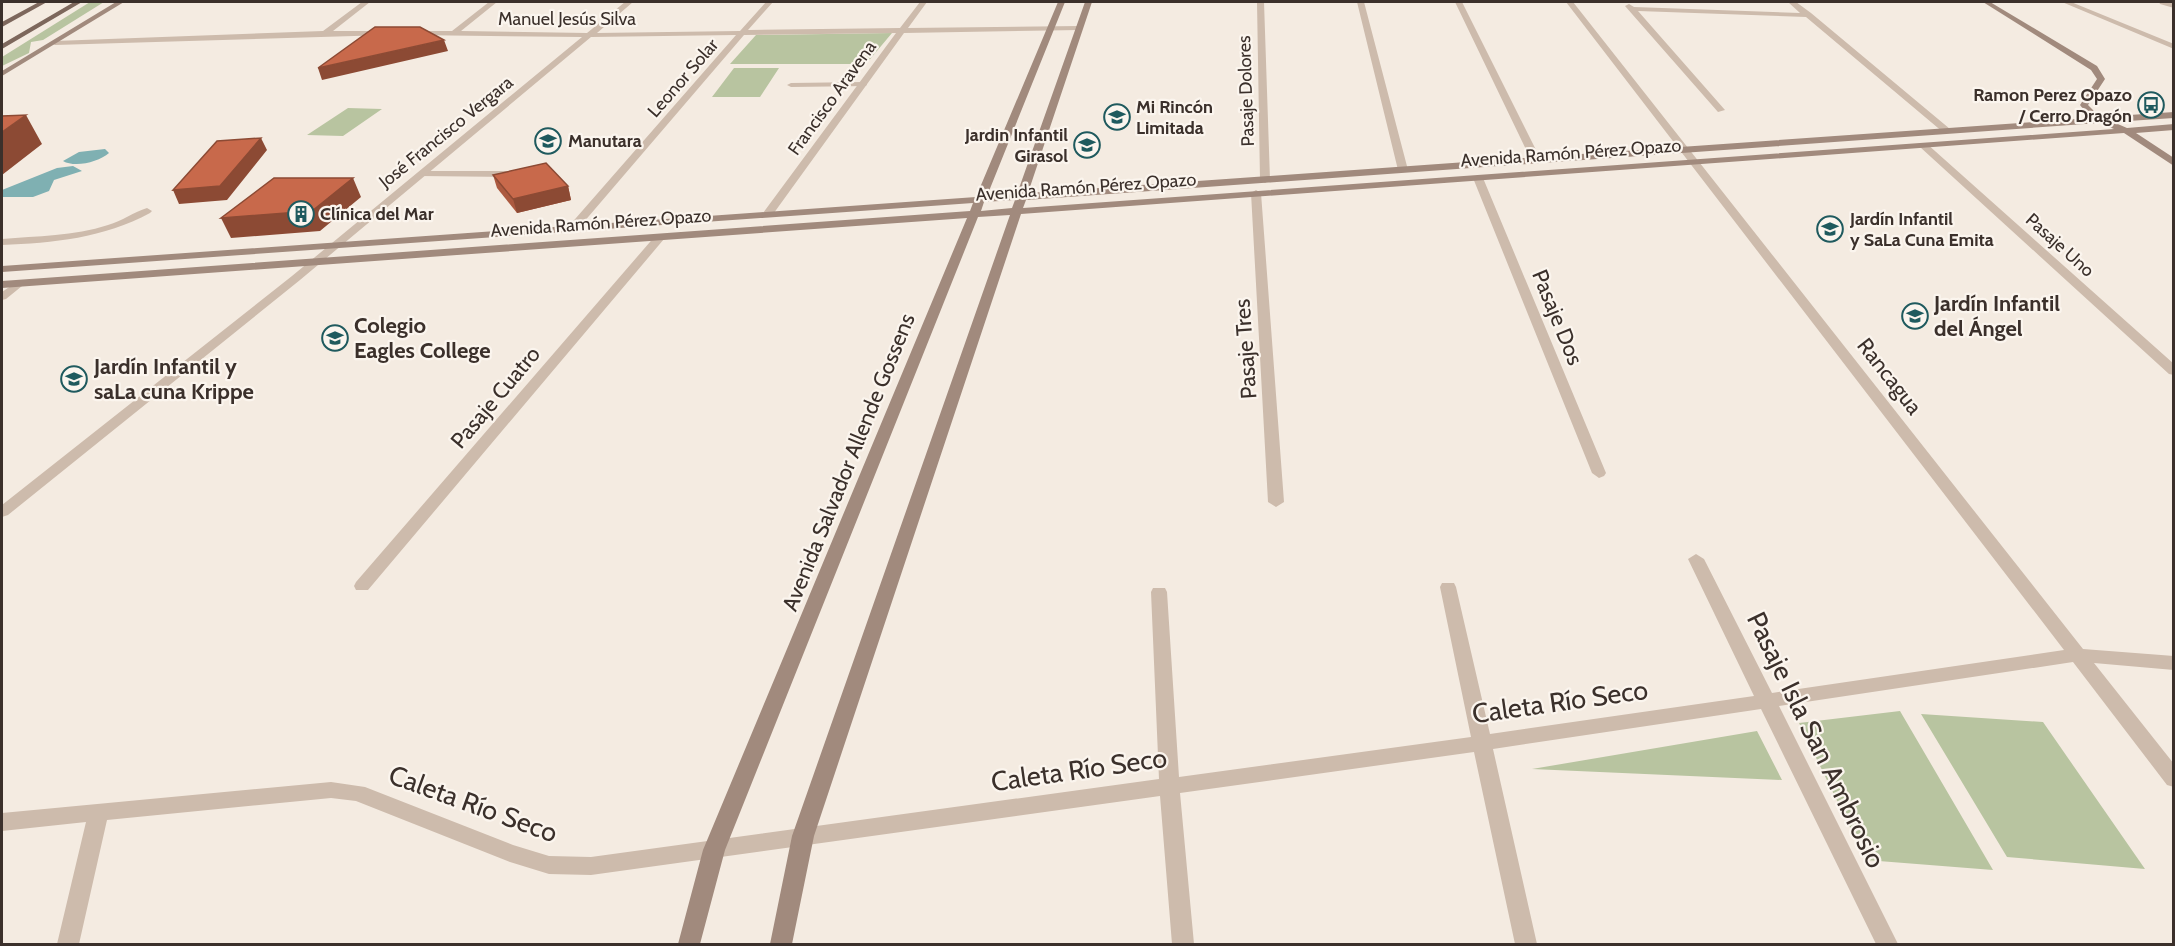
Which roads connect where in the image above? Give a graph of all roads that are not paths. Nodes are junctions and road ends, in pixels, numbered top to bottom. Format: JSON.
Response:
{"nodes":[{"id":1,"x":43,"y":2,"type":"edge"},
{"id":2,"x":78,"y":2,"type":"edge"},
{"id":3,"x":120,"y":2,"type":"edge"},
{"id":4,"x":366,"y":2,"type":"edge"},
{"id":5,"x":493,"y":2,"type":"edge"},
{"id":6,"x":629,"y":2,"type":"edge"},
{"id":7,"x":770,"y":2,"type":"edge"},
{"id":8,"x":923,"y":2,"type":"edge"},
{"id":9,"x":1061,"y":2,"type":"edge"},
{"id":10,"x":1089,"y":2,"type":"edge"},
{"id":11,"x":1260,"y":2,"type":"edge"},
{"id":12,"x":1360,"y":2,"type":"edge"},
{"id":13,"x":1458,"y":2,"type":"edge"},
{"id":14,"x":1570,"y":2,"type":"edge"},
{"id":15,"x":1625,"y":2,"type":"edge"},
{"id":16,"x":1792,"y":2,"type":"edge"},
{"id":17,"x":1986,"y":2,"type":"edge"},
{"id":18,"x":2066,"y":2,"type":"edge"},
{"id":19,"x":2163,"y":2,"type":"edge"},
{"id":20,"x":2174,"y":6,"type":"edge"},
{"id":21,"x":1632,"y":9,"type":"junction"},
{"id":22,"x":1808,"y":15,"type":"junction"},
{"id":23,"x":2,"y":25,"type":"edge"},
{"id":24,"x":1079,"y":28,"type":"junction"},
{"id":25,"x":1050,"y":29,"type":"junction"},
{"id":26,"x":902,"y":31,"type":"junction"},
{"id":27,"x":324,"y":33,"type":"junction"},
{"id":28,"x":394,"y":33,"type":"edge"},
{"id":29,"x":406,"y":33,"type":"edge"},
{"id":30,"x":745,"y":33,"type":"junction"},
{"id":31,"x":453,"y":34,"type":"junction"},
{"id":32,"x":592,"y":35,"type":"junction"},
{"id":33,"x":55,"y":43,"type":"junction"},
{"id":34,"x":2,"y":47,"type":"edge"},
{"id":35,"x":2174,"y":47,"type":"edge"},
{"id":36,"x":2,"y":74,"type":"edge"},
{"id":37,"x":863,"y":84,"type":"junction"},
{"id":38,"x":791,"y":85,"type":"dead end"},
{"id":39,"x":1721,"y":110,"type":"dead end"},
{"id":40,"x":2174,"y":115,"type":"edge"},
{"id":41,"x":2100,"y":120,"type":"junction"},
{"id":42,"x":2174,"y":127,"type":"edge"},
{"id":43,"x":2126,"y":130,"type":"junction"},
{"id":44,"x":1947,"y":131,"type":"junction"},
{"id":45,"x":1923,"y":145,"type":"junction"},
{"id":46,"x":1686,"y":150,"type":"junction"},
{"id":47,"x":1536,"y":160,"type":"junction"},
{"id":48,"x":1696,"y":162,"type":"junction"},
{"id":49,"x":2174,"y":163,"type":"edge"},
{"id":50,"x":1404,"y":170,"type":"junction"},
{"id":51,"x":423,"y":174,"type":"junction"},
{"id":52,"x":513,"y":174,"type":"edge"},
{"id":53,"x":1478,"y":178,"type":"junction"},
{"id":54,"x":1265,"y":180,"type":"junction"},
{"id":55,"x":1256,"y":193,"type":"junction"},
{"id":56,"x":1022,"y":197,"type":"junction"},
{"id":57,"x":980,"y":200,"type":"junction"},
{"id":58,"x":1018,"y":210,"type":"junction"},
{"id":59,"x":147,"y":211,"type":"dead end"},
{"id":60,"x":974,"y":214,"type":"junction"},
{"id":61,"x":767,"y":215,"type":"junction"},
{"id":62,"x":573,"y":228,"type":"junction"},
{"id":63,"x":660,"y":237,"type":"junction"},
{"id":64,"x":2,"y":242,"type":"edge"},
{"id":65,"x":337,"y":245,"type":"junction"},
{"id":66,"x":315,"y":262,"type":"junction"},
{"id":67,"x":2,"y":269,"type":"edge"},
{"id":68,"x":18,"y":284,"type":"junction"},
{"id":69,"x":2,"y":285,"type":"edge"},
{"id":70,"x":2,"y":297,"type":"edge"},
{"id":71,"x":2174,"y":371,"type":"edge"},
{"id":72,"x":1599,"y":473,"type":"dead end"},
{"id":73,"x":1276,"y":502,"type":"dead end"},
{"id":74,"x":2,"y":512,"type":"edge"},
{"id":75,"x":1696,"y":559,"type":"dead end"},
{"id":76,"x":362,"y":586,"type":"dead end"},
{"id":77,"x":1448,"y":587,"type":"dead end"},
{"id":78,"x":1159,"y":592,"type":"dead end"},
{"id":79,"x":2076,"y":655,"type":"junction"},
{"id":80,"x":2174,"y":663,"type":"edge"},
{"id":81,"x":1767,"y":701,"type":"junction"},
{"id":82,"x":1482,"y":743,"type":"junction"},
{"id":83,"x":2174,"y":778,"type":"edge"},
{"id":84,"x":1168,"y":787,"type":"junction"},
{"id":85,"x":99,"y":811,"type":"junction"},
{"id":86,"x":2,"y":822,"type":"edge"},
{"id":87,"x":803,"y":836,"type":"junction"},
{"id":88,"x":714,"y":850,"type":"junction"},
{"id":89,"x":68,"y":945,"type":"edge"},
{"id":90,"x":689,"y":945,"type":"edge"},
{"id":91,"x":781,"y":945,"type":"edge"},
{"id":92,"x":1182,"y":945,"type":"edge"},
{"id":93,"x":1526,"y":945,"type":"edge"},
{"id":94,"x":1887,"y":945,"type":"edge"}],
"edges":[{"from":1,"to":23,"type":"main road"},
{"from":2,"to":34,"type":"main road"},
{"from":3,"to":33,"type":"main road"},
{"from":4,"to":27,"type":"street"},
{"from":5,"to":31,"type":"street"},
{"from":6,"to":32,"type":"street","name":"José Francisco Vergara"},
{"from":7,"to":30,"type":"street","name":"Leonor Solar"},
{"from":8,"to":26,"type":"street","name":"Francisco Aravena"},
{"from":9,"to":25,"type":"main road","name":"Avenida Salvador Allende Gossens"},
{"from":10,"to":24,"type":"main road"},
{"from":11,"to":54,"type":"street","name":"Pasaje Dolores"},
{"from":12,"to":50,"type":"street"},
{"from":13,"to":47,"type":"street"},
{"from":14,"to":46,"type":"street","name":"Rancagua"},
{"from":15,"to":21,"type":"street"},
{"from":16,"to":22,"type":"street"},
{"from":17,"to":41,"type":"main road"},
{"from":18,"to":35,"type":"street"},
{"from":19,"to":20,"type":"street"},
{"from":21,"to":22,"type":"street"},
{"from":21,"to":39,"type":"street"},
{"from":22,"to":44,"type":"street"},
{"from":24,"to":25,"type":"street","name":"Manuel Jesús Silva"},
{"from":24,"to":56,"type":"main road"},
{"from":25,"to":26,"type":"street","name":"Manuel Jesús Silva"},
{"from":25,"to":57,"type":"main road","name":"Avenida Salvador Allende Gossens"},
{"from":26,"to":30,"type":"street","name":"Manuel Jesús Silva"},
{"from":26,"to":37,"type":"street","name":"Francisco Aravena"},
{"from":27,"to":28,"type":"street"},
{"from":27,"to":33,"type":"street"},
{"from":29,"to":31,"type":"street","name":"Manuel Jesús Silva"},
{"from":30,"to":32,"type":"street","name":"Manuel Jesús Silva"},
{"from":30,"to":62,"type":"street","name":"Leonor Solar"},
{"from":31,"to":32,"type":"street","name":"Manuel Jesús Silva"},
{"from":32,"to":51,"type":"street","name":"José Francisco Vergara"},
{"from":33,"to":36,"type":"main road"},
{"from":37,"to":38,"type":"lane"},
{"from":37,"to":61,"type":"street","name":"Francisco Aravena"},
{"from":40,"to":41,"type":"main road","name":"Avenida Ramón Pérez Opazo"},
{"from":41,"to":43,"type":"main road"},
{"from":41,"to":44,"type":"main road","name":"Avenida Ramón Pérez Opazo"},
{"from":42,"to":43,"type":"main road","name":"Avenida Ramón Pérez Opazo"},
{"from":43,"to":45,"type":"main road","name":"Avenida Ramón Pérez Opazo"},
{"from":43,"to":49,"type":"main road"},
{"from":44,"to":46,"type":"main road","name":"Avenida Ramón Pérez Opazo"},
{"from":45,"to":48,"type":"main road","name":"Avenida Ramón Pérez Opazo"},
{"from":45,"to":71,"type":"street","name":"Pasaje Uno"},
{"from":46,"to":47,"type":"main road","name":"Avenida Ramón Pérez Opazo"},
{"from":46,"to":48,"type":"street","name":"Rancagua"},
{"from":47,"to":50,"type":"main road","name":"Avenida Ramón Pérez Opazo"},
{"from":48,"to":53,"type":"main road","name":"Avenida Ramón Pérez Opazo"},
{"from":48,"to":79,"type":"street","name":"Rancagua"},
{"from":50,"to":54,"type":"main road","name":"Avenida Ramón Pérez Opazo"},
{"from":51,"to":52,"type":"lane"},
{"from":51,"to":65,"type":"street","name":"José Francisco Vergara"},
{"from":53,"to":55,"type":"main road","name":"Avenida Ramón Pérez Opazo"},
{"from":53,"to":72,"type":"street","name":"Pasaje Dos"},
{"from":54,"to":56,"type":"main road","name":"Avenida Ramón Pérez Opazo"},
{"from":55,"to":58,"type":"main road","name":"Avenida Ramón Pérez Opazo"},
{"from":55,"to":73,"type":"street","name":"Pasaje Tres"},
{"from":56,"to":57,"type":"main road","name":"Avenida Ramón Pérez Opazo"},
{"from":56,"to":58,"type":"main road"},
{"from":57,"to":60,"type":"main road","name":"Avenida Salvador Allende Gossens"},
{"from":57,"to":61,"type":"main road","name":"Avenida Ramón Pérez Opazo"},
{"from":58,"to":60,"type":"main road","name":"Avenida Ramón Pérez Opazo"},
{"from":58,"to":87,"type":"main road"},
{"from":59,"to":64,"type":"lane"},
{"from":60,"to":63,"type":"main road","name":"Avenida Ramón Pérez Opazo"},
{"from":60,"to":88,"type":"main road","name":"Avenida Salvador Allende Gossens"},
{"from":61,"to":62,"type":"main road","name":"Avenida Ramón Pérez Opazo"},
{"from":62,"to":65,"type":"main road","name":"Avenida Ramón Pérez Opazo"},
{"from":63,"to":66,"type":"main road","name":"Avenida Ramón Pérez Opazo"},
{"from":63,"to":76,"type":"street","name":"Pasaje Cuatro"},
{"from":65,"to":66,"type":"street","name":"José Francisco Vergara"},
{"from":65,"to":67,"type":"main road","name":"Avenida Ramón Pérez Opazo"},
{"from":66,"to":68,"type":"main road","name":"Avenida Ramón Pérez Opazo"},
{"from":66,"to":74,"type":"street","name":"José Francisco Vergara"},
{"from":68,"to":69,"type":"main road","name":"Avenida Ramón Pérez Opazo"},
{"from":68,"to":70,"type":"lane"},
{"from":75,"to":81,"type":"street","name":"Pasaje Isla San Ambrosio"},
{"from":77,"to":82,"type":"street"},
{"from":78,"to":84,"type":"street"},
{"from":79,"to":80,"type":"street","name":"Caleta Río Seco"},
{"from":79,"to":81,"type":"street","name":"Caleta Río Seco"},
{"from":79,"to":83,"type":"street","name":"Rancagua"},
{"from":81,"to":82,"type":"street","name":"Caleta Río Seco"},
{"from":81,"to":94,"type":"street","name":"Pasaje Isla San Ambrosio"},
{"from":82,"to":84,"type":"street","name":"Caleta Río Seco"},
{"from":82,"to":93,"type":"street"},
{"from":84,"to":87,"type":"street","name":"Caleta Río Seco"},
{"from":84,"to":92,"type":"street"},
{"from":85,"to":86,"type":"street","name":"Caleta Río Seco"},
{"from":85,"to":88,"type":"street","name":"Caleta Río Seco"},
{"from":85,"to":89,"type":"street"},
{"from":87,"to":88,"type":"street","name":"Caleta Río Seco"},
{"from":87,"to":91,"type":"main road"},
{"from":88,"to":90,"type":"main road","name":"Avenida Salvador Allende Gossens"}]}
